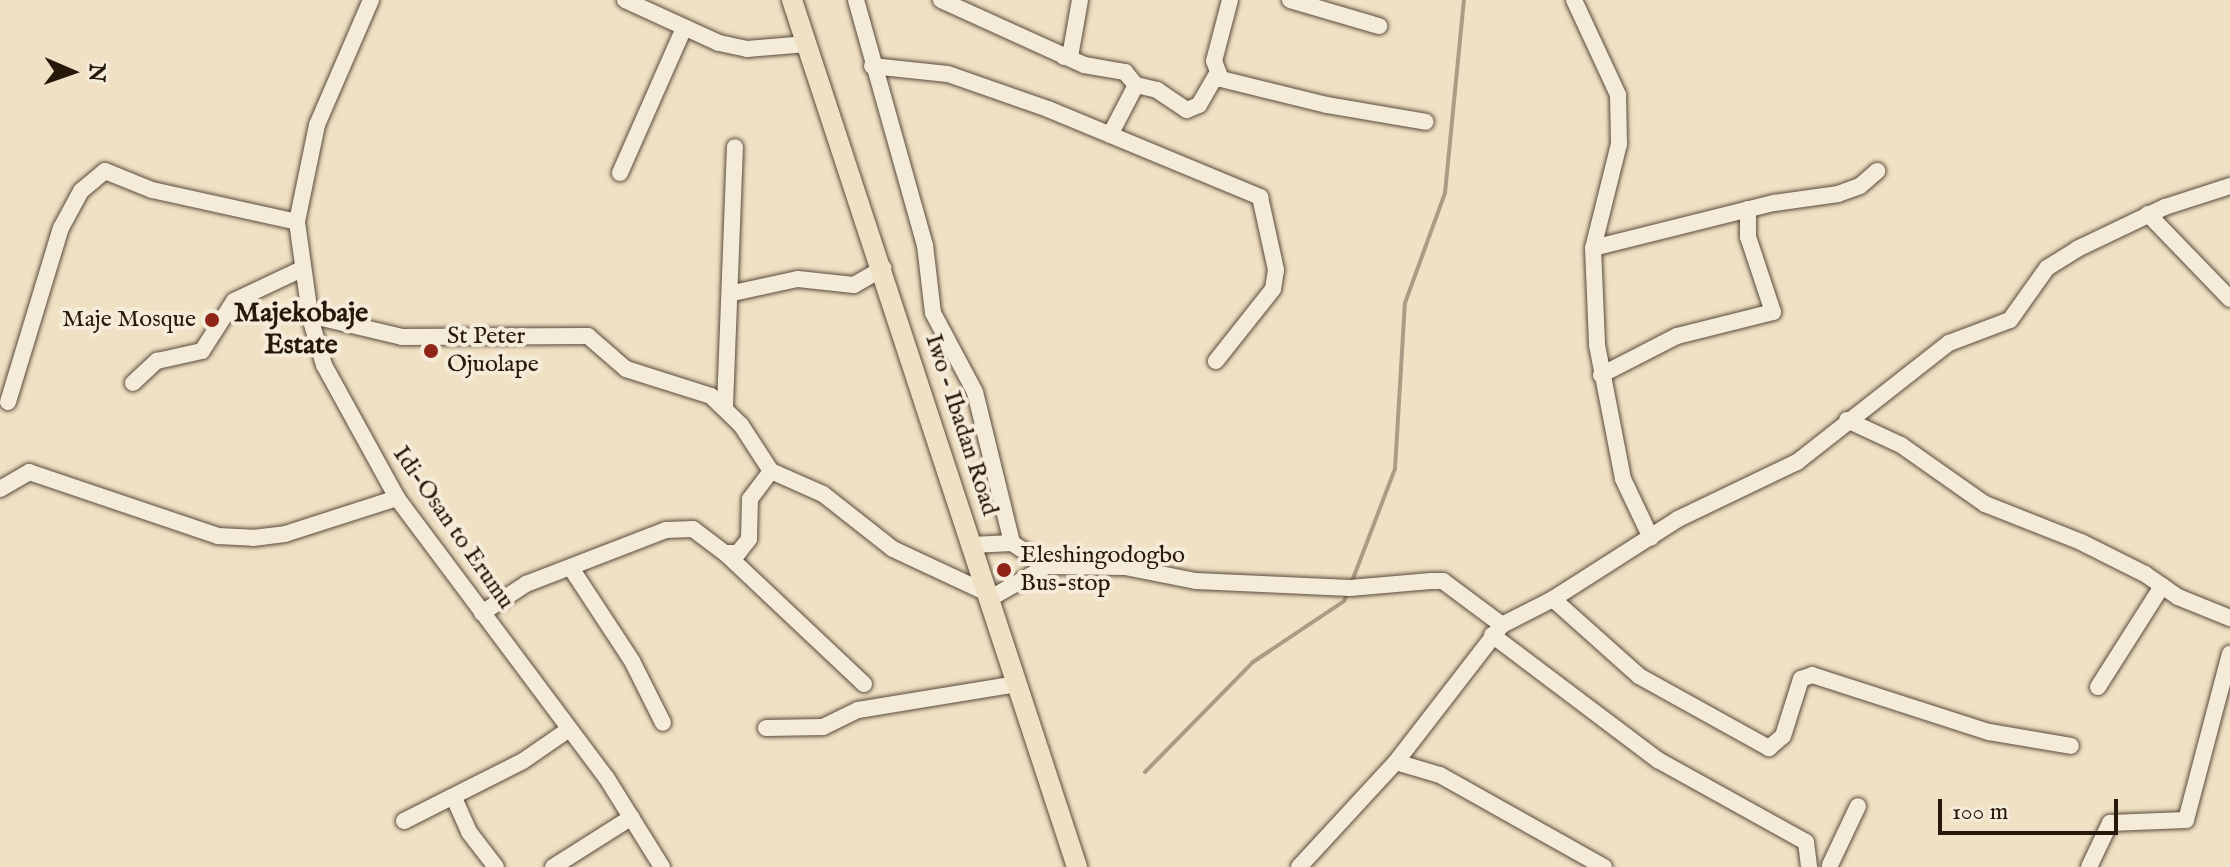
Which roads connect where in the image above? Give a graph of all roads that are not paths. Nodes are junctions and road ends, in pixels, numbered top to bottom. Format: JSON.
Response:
{"nodes":[{"id":1,"x":371,"y":0,"type":"edge"},
{"id":2,"x":625,"y":0,"type":"edge"},
{"id":3,"x":792,"y":0,"type":"edge"},
{"id":4,"x":856,"y":0,"type":"edge"},
{"id":5,"x":941,"y":0,"type":"edge"},
{"id":6,"x":1080,"y":0,"type":"edge"},
{"id":7,"x":1230,"y":0,"type":"edge"},
{"id":8,"x":1290,"y":0,"type":"edge"},
{"id":9,"x":1574,"y":0,"type":"edge"},
{"id":10,"x":1379,"y":26,"type":"dead end"},
{"id":11,"x":683,"y":30,"type":"junction"},
{"id":12,"x":807,"y":44,"type":"junction"},
{"id":13,"x":1064,"y":57,"type":"junction"},
{"id":14,"x":872,"y":66,"type":"junction"},
{"id":15,"x":1218,"y":72,"type":"junction"},
{"id":16,"x":1136,"y":85,"type":"junction"},
{"id":17,"x":1426,"y":122,"type":"dead end"},
{"id":18,"x":1110,"y":135,"type":"junction"},
{"id":19,"x":735,"y":147,"type":"dead end"},
{"id":20,"x":1877,"y":171,"type":"dead end"},
{"id":21,"x":620,"y":173,"type":"dead end"},
{"id":22,"x":2230,"y":186,"type":"edge"},
{"id":23,"x":1748,"y":209,"type":"junction"},
{"id":24,"x":2148,"y":214,"type":"junction"},
{"id":25,"x":297,"y":222,"type":"junction"},
{"id":26,"x":1593,"y":248,"type":"junction"},
{"id":27,"x":883,"y":268,"type":"junction"},
{"id":28,"x":302,"y":269,"type":"junction"},
{"id":29,"x":733,"y":293,"type":"junction"},
{"id":30,"x":2230,"y":299,"type":"edge"},
{"id":31,"x":309,"y":315,"type":"junction"},
{"id":32,"x":1216,"y":361,"type":"dead end"},
{"id":33,"x":1601,"y":375,"type":"junction"},
{"id":34,"x":133,"y":383,"type":"dead end"},
{"id":35,"x":8,"y":402,"type":"dead end"},
{"id":36,"x":725,"y":406,"type":"junction"},
{"id":37,"x":1847,"y":420,"type":"junction"},
{"id":38,"x":771,"y":471,"type":"junction"},
{"id":39,"x":0,"y":489,"type":"edge"},
{"id":40,"x":397,"y":498,"type":"junction"},
{"id":41,"x":1651,"y":538,"type":"junction"},
{"id":42,"x":1012,"y":543,"type":"junction"},
{"id":43,"x":972,"y":545,"type":"junction"},
{"id":44,"x":725,"y":553,"type":"junction"},
{"id":45,"x":1047,"y":566,"type":"junction"},
{"id":46,"x":571,"y":568,"type":"junction"},
{"id":47,"x":2162,"y":586,"type":"junction"},
{"id":48,"x":988,"y":596,"type":"junction"},
{"id":49,"x":1553,"y":599,"type":"junction"},
{"id":50,"x":482,"y":613,"type":"junction"},
{"id":51,"x":2230,"y":618,"type":"edge"},
{"id":52,"x":1497,"y":630,"type":"junction"},
{"id":53,"x":2230,"y":654,"type":"edge"},
{"id":54,"x":864,"y":684,"type":"dead end"},
{"id":55,"x":1017,"y":684,"type":"junction"},
{"id":56,"x":2098,"y":687,"type":"dead end"},
{"id":57,"x":663,"y":723,"type":"dead end"},
{"id":58,"x":766,"y":728,"type":"dead end"},
{"id":59,"x":568,"y":730,"type":"junction"},
{"id":60,"x":2071,"y":746,"type":"dead end"},
{"id":61,"x":1396,"y":762,"type":"junction"},
{"id":62,"x":454,"y":798,"type":"junction"},
{"id":63,"x":1858,"y":806,"type":"dead end"},
{"id":64,"x":632,"y":817,"type":"junction"},
{"id":65,"x":404,"y":821,"type":"dead end"},
{"id":66,"x":1810,"y":864,"type":"edge"},
{"id":67,"x":1832,"y":866,"type":"edge"},
{"id":68,"x":496,"y":867,"type":"edge"},
{"id":69,"x":553,"y":867,"type":"edge"},
{"id":70,"x":662,"y":867,"type":"edge"},
{"id":71,"x":1077,"y":867,"type":"edge"},
{"id":72,"x":1299,"y":867,"type":"edge"},
{"id":73,"x":1604,"y":867,"type":"edge"},
{"id":74,"x":2089,"y":867,"type":"edge"}],
"edges":[{"from":1,"to":25,"type":"street","name":"Idi-Osan to Erumu"},
{"from":2,"to":11,"type":"street"},
{"from":3,"to":12,"type":"main road","name":"Iwo - Ibadan Road"},
{"from":4,"to":14,"type":"street"},
{"from":5,"to":13,"type":"street"},
{"from":6,"to":13,"type":"street"},
{"from":7,"to":15,"type":"street"},
{"from":8,"to":10,"type":"street"},
{"from":9,"to":26,"type":"street"},
{"from":11,"to":12,"type":"street"},
{"from":11,"to":21,"type":"street"},
{"from":12,"to":27,"type":"main road","name":"Iwo - Ibadan Road"},
{"from":13,"to":16,"type":"street"},
{"from":14,"to":18,"type":"street"},
{"from":14,"to":42,"type":"street"},
{"from":15,"to":16,"type":"street"},
{"from":15,"to":17,"type":"street"},
{"from":16,"to":18,"type":"street"},
{"from":18,"to":32,"type":"street"},
{"from":19,"to":29,"type":"street"},
{"from":20,"to":23,"type":"street"},
{"from":22,"to":24,"type":"street"},
{"from":23,"to":26,"type":"street"},
{"from":23,"to":33,"type":"street"},
{"from":24,"to":30,"type":"street"},
{"from":24,"to":37,"type":"street"},
{"from":25,"to":28,"type":"street","name":"Idi-Osan to Erumu"},
{"from":25,"to":35,"type":"street"},
{"from":26,"to":33,"type":"street"},
{"from":27,"to":29,"type":"street"},
{"from":27,"to":43,"type":"main road","name":"Iwo - Ibadan Road"},
{"from":28,"to":31,"type":"street","name":"Idi-Osan to Erumu"},
{"from":28,"to":34,"type":"street"},
{"from":29,"to":36,"type":"street"},
{"from":31,"to":36,"type":"street"},
{"from":31,"to":40,"type":"street","name":"Idi-Osan to Erumu"},
{"from":33,"to":41,"type":"street"},
{"from":36,"to":38,"type":"street"},
{"from":37,"to":41,"type":"street"},
{"from":37,"to":47,"type":"street"},
{"from":38,"to":44,"type":"street"},
{"from":38,"to":48,"type":"street"},
{"from":39,"to":40,"type":"street"},
{"from":40,"to":50,"type":"street","name":"Idi-Osan to Erumu"},
{"from":41,"to":49,"type":"street"},
{"from":42,"to":43,"type":"street"},
{"from":42,"to":45,"type":"street"},
{"from":43,"to":48,"type":"main road","name":"Iwo - Ibadan Road"},
{"from":44,"to":46,"type":"street"},
{"from":44,"to":54,"type":"street"},
{"from":45,"to":48,"type":"street"},
{"from":45,"to":52,"type":"street"},
{"from":46,"to":50,"type":"street"},
{"from":46,"to":57,"type":"street"},
{"from":47,"to":51,"type":"street"},
{"from":47,"to":56,"type":"street"},
{"from":48,"to":55,"type":"main road","name":"Iwo - Ibadan Road"},
{"from":49,"to":52,"type":"street"},
{"from":49,"to":60,"type":"street"},
{"from":50,"to":59,"type":"street","name":"Idi-Osan to Erumu"},
{"from":52,"to":61,"type":"street"},
{"from":52,"to":66,"type":"street"},
{"from":53,"to":74,"type":"street"},
{"from":55,"to":58,"type":"street"},
{"from":55,"to":71,"type":"main road","name":"Iwo - Ibadan Road"},
{"from":59,"to":62,"type":"street"},
{"from":59,"to":64,"type":"street","name":"Idi-Osan to Erumu"},
{"from":61,"to":72,"type":"street"},
{"from":61,"to":73,"type":"street"},
{"from":62,"to":65,"type":"street"},
{"from":62,"to":68,"type":"street"},
{"from":63,"to":67,"type":"street"},
{"from":64,"to":69,"type":"street"},
{"from":64,"to":70,"type":"street","name":"Idi-Osan to Erumu"},
{"from":66,"to":67,"type":"street"}]}
